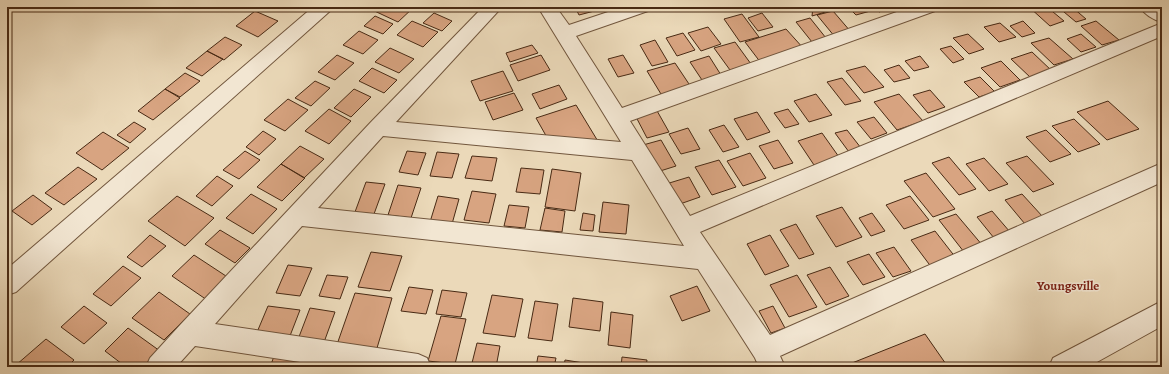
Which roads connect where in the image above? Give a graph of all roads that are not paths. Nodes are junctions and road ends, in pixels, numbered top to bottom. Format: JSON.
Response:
{"nodes":[{"id":1,"x":324,"y":7,"type":"edge"},
{"id":2,"x":493,"y":7,"type":"edge"},
{"id":3,"x":547,"y":7,"type":"edge"},
{"id":4,"x":642,"y":7,"type":"edge"},
{"id":5,"x":929,"y":7,"type":"edge"},
{"id":6,"x":1149,"y":7,"type":"edge"},
{"id":7,"x":1162,"y":16,"type":"edge"},
{"id":8,"x":1162,"y":29,"type":"edge"},
{"id":9,"x":564,"y":33,"type":"junction"},
{"id":10,"x":617,"y":118,"type":"junction"},
{"id":11,"x":378,"y":128,"type":"junction"},
{"id":12,"x":638,"y":152,"type":"junction"},
{"id":13,"x":1162,"y":172,"type":"edge"},
{"id":14,"x":298,"y":216,"type":"junction"},
{"id":15,"x":685,"y":228,"type":"junction"},
{"id":16,"x":706,"y":259,"type":"junction"},
{"id":17,"x":7,"y":284,"type":"edge"},
{"id":18,"x":1162,"y":313,"type":"edge"},
{"id":19,"x":190,"y":333,"type":"junction"},
{"id":20,"x":769,"y":358,"type":"edge"},
{"id":21,"x":159,"y":367,"type":"edge"},
{"id":22,"x":418,"y":367,"type":"edge"},
{"id":23,"x":1062,"y":367,"type":"edge"}],
"edges":[{"from":1,"to":17,"type":"street"},
{"from":2,"to":11,"type":"street"},
{"from":3,"to":9,"type":"street"},
{"from":4,"to":9,"type":"street"},
{"from":5,"to":10,"type":"street"},
{"from":6,"to":7,"type":"street"},
{"from":8,"to":15,"type":"street"},
{"from":9,"to":10,"type":"street"},
{"from":10,"to":12,"type":"street"},
{"from":11,"to":12,"type":"street"},
{"from":11,"to":14,"type":"street"},
{"from":12,"to":15,"type":"street"},
{"from":13,"to":20,"type":"street"},
{"from":14,"to":16,"type":"street"},
{"from":14,"to":19,"type":"street"},
{"from":15,"to":16,"type":"street"},
{"from":16,"to":20,"type":"street"},
{"from":18,"to":23,"type":"street"},
{"from":19,"to":21,"type":"street"},
{"from":19,"to":22,"type":"street"}]}
